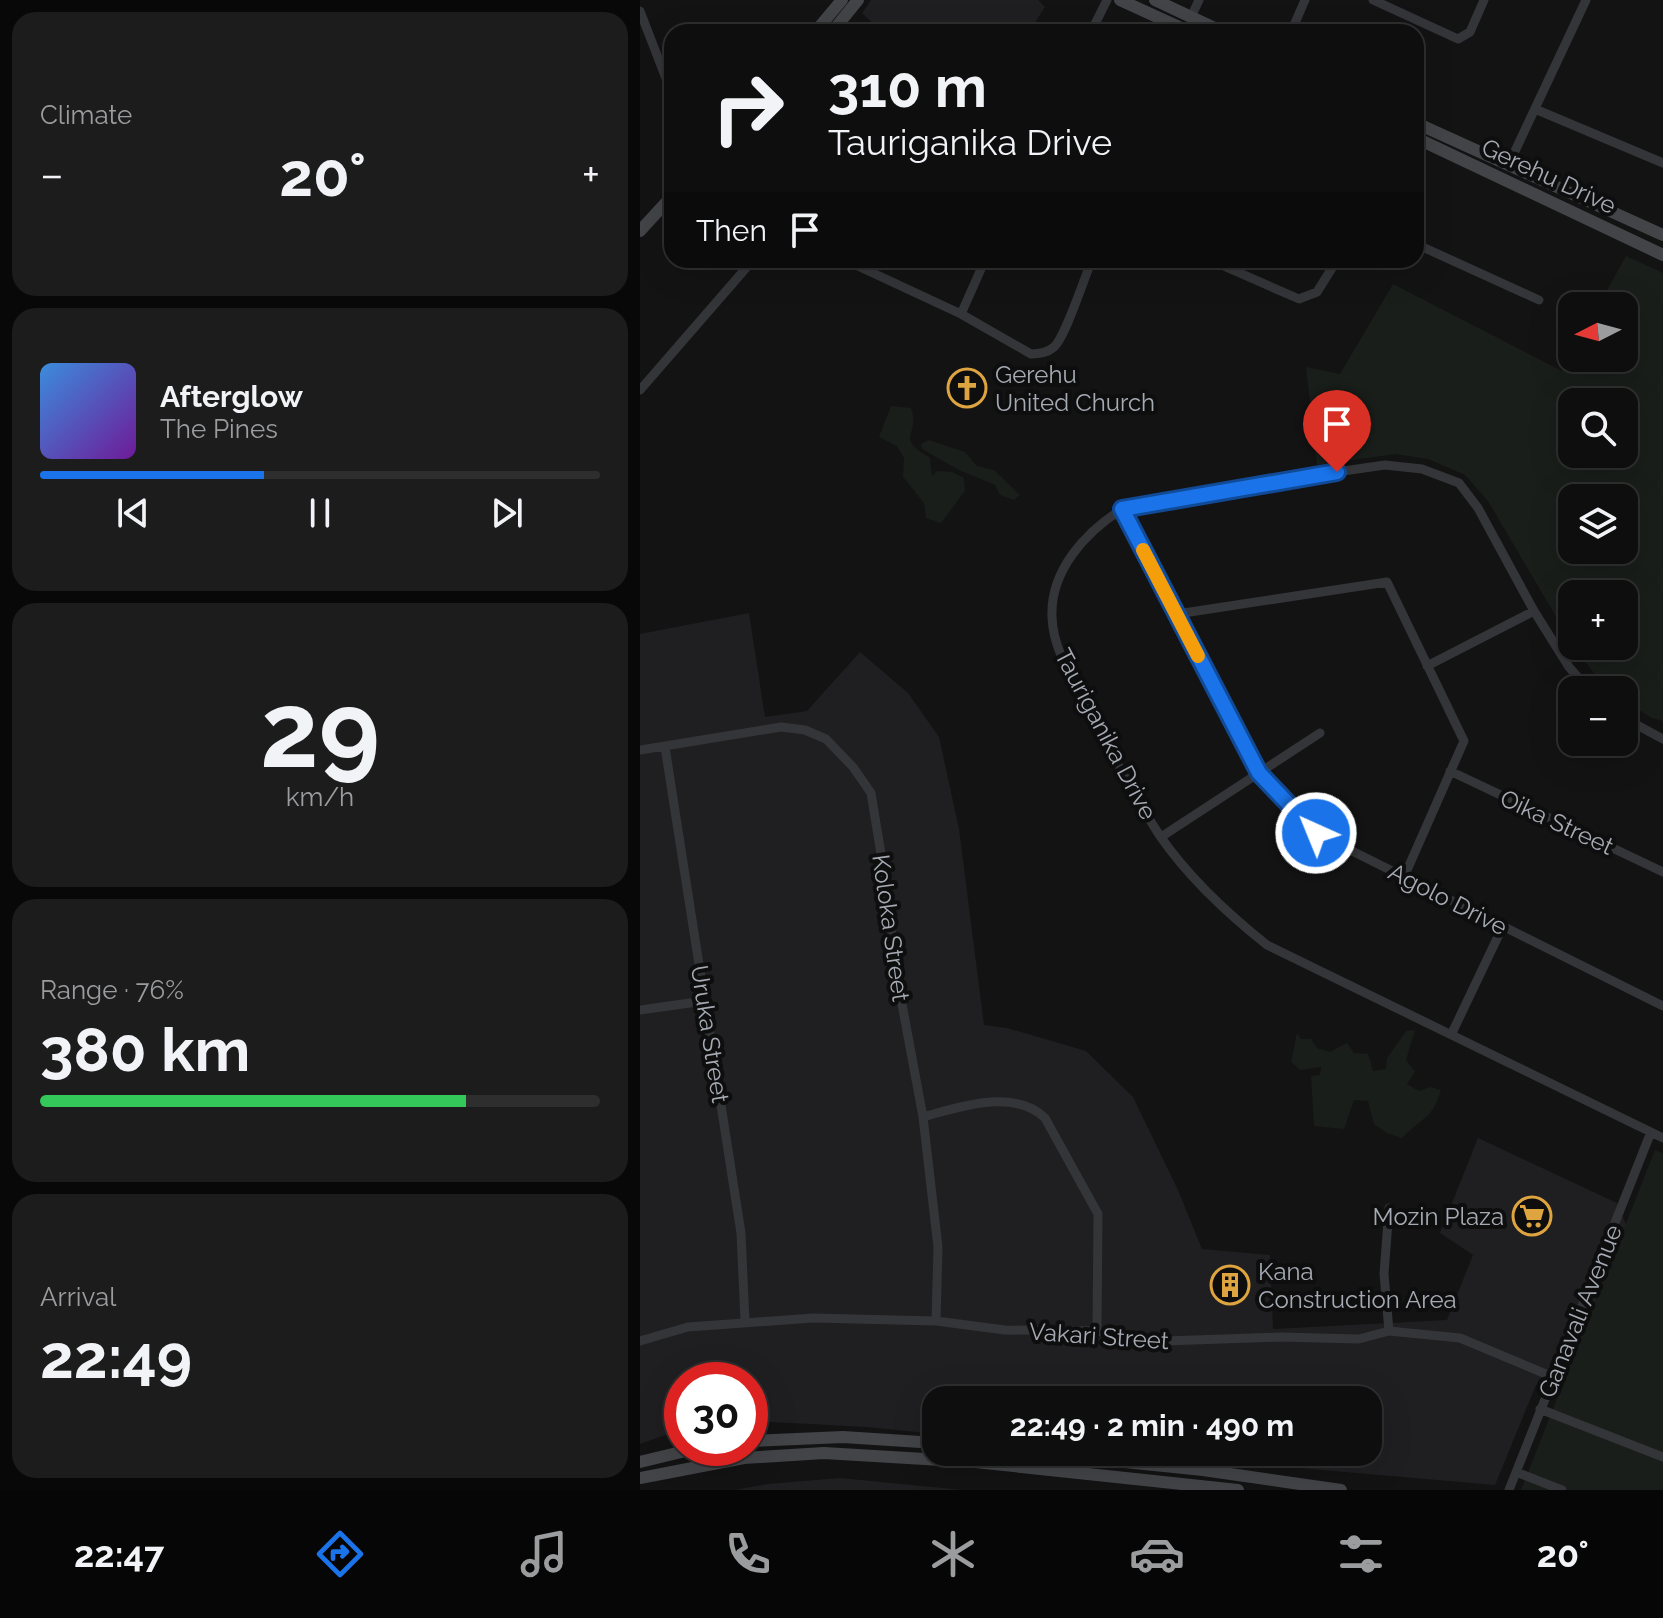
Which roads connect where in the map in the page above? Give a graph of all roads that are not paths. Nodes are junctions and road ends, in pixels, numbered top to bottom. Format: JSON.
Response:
{"nodes":[{"id":1,"x":858,"y":0,"type":"edge"},
{"id":2,"x":1107,"y":0,"type":"edge"},
{"id":3,"x":1120,"y":0,"type":"edge"},
{"id":4,"x":1155,"y":0,"type":"edge"},
{"id":5,"x":1199,"y":0,"type":"edge"},
{"id":6,"x":1305,"y":0,"type":"edge"},
{"id":7,"x":1373,"y":0,"type":"edge"},
{"id":8,"x":1484,"y":0,"type":"edge"},
{"id":9,"x":1586,"y":0,"type":"edge"},
{"id":10,"x":835,"y":3,"type":"edge"},
{"id":11,"x":640,"y":11,"type":"edge"},
{"id":12,"x":1191,"y":17,"type":"junction"},
{"id":13,"x":821,"y":24,"type":"edge"},
{"id":14,"x":838,"y":24,"type":"edge"},
{"id":15,"x":1095,"y":24,"type":"edge"},
{"id":16,"x":1172,"y":24,"type":"edge"},
{"id":17,"x":1206,"y":24,"type":"edge"},
{"id":18,"x":1294,"y":24,"type":"edge"},
{"id":19,"x":1422,"y":24,"type":"edge"},
{"id":20,"x":1424,"y":25,"type":"edge"},
{"id":21,"x":664,"y":73,"type":"edge"},
{"id":22,"x":1535,"y":109,"type":"junction"},
{"id":23,"x":1424,"y":127,"type":"edge"},
{"id":24,"x":1424,"y":142,"type":"edge"},
{"id":25,"x":1663,"y":163,"type":"edge"},
{"id":26,"x":1508,"y":166,"type":"junction"},
{"id":27,"x":664,"y":205,"type":"edge"},
{"id":28,"x":640,"y":231,"type":"edge"},
{"id":29,"x":1663,"y":235,"type":"edge"},
{"id":30,"x":1424,"y":248,"type":"edge"},
{"id":31,"x":1663,"y":255,"type":"edge"},
{"id":32,"x":746,"y":268,"type":"edge"},
{"id":33,"x":862,"y":268,"type":"edge"},
{"id":34,"x":981,"y":268,"type":"edge"},
{"id":35,"x":1089,"y":268,"type":"edge"},
{"id":36,"x":1234,"y":268,"type":"edge"},
{"id":37,"x":1333,"y":268,"type":"edge"},
{"id":38,"x":1539,"y":300,"type":"dead end"},
{"id":39,"x":961,"y":314,"type":"junction"},
{"id":40,"x":640,"y":390,"type":"edge"},
{"id":41,"x":1122,"y":509,"type":"junction"},
{"id":42,"x":1534,"y":611,"type":"junction"},
{"id":43,"x":1177,"y":614,"type":"junction"},
{"id":44,"x":1427,"y":666,"type":"junction"},
{"id":45,"x":1577,"y":676,"type":"edge"},
{"id":46,"x":1638,"y":725,"type":"edge"},
{"id":47,"x":1320,"y":733,"type":"dead end"},
{"id":48,"x":1661,"y":737,"type":"edge"},
{"id":49,"x":665,"y":747,"type":"junction"},
{"id":50,"x":640,"y":750,"type":"edge"},
{"id":51,"x":1450,"y":771,"type":"junction"},
{"id":52,"x":1259,"y":773,"type":"junction"},
{"id":53,"x":1161,"y":837,"type":"junction"},
{"id":54,"x":1663,"y":872,"type":"edge"},
{"id":55,"x":1404,"y":877,"type":"junction"},
{"id":56,"x":1503,"y":926,"type":"junction"},
{"id":57,"x":704,"y":1001,"type":"junction"},
{"id":58,"x":1663,"y":1006,"type":"edge"},
{"id":59,"x":640,"y":1010,"type":"edge"},
{"id":60,"x":1452,"y":1033,"type":"junction"},
{"id":61,"x":923,"y":1117,"type":"junction"},
{"id":62,"x":1651,"y":1132,"type":"junction"},
{"id":63,"x":1663,"y":1138,"type":"edge"},
{"id":64,"x":1389,"y":1208,"type":"dead end"},
{"id":65,"x":745,"y":1321,"type":"junction"},
{"id":66,"x":936,"y":1321,"type":"junction"},
{"id":67,"x":1097,"y":1331,"type":"junction"},
{"id":68,"x":1389,"y":1331,"type":"junction"},
{"id":69,"x":640,"y":1341,"type":"edge"},
{"id":70,"x":1553,"y":1377,"type":"junction"},
{"id":71,"x":1540,"y":1409,"type":"junction"},
{"id":72,"x":768,"y":1440,"type":"edge"},
{"id":73,"x":922,"y":1442,"type":"edge"},
{"id":74,"x":664,"y":1456,"type":"edge"},
{"id":75,"x":1663,"y":1457,"type":"edge"},
{"id":76,"x":640,"y":1462,"type":"edge"},
{"id":77,"x":1164,"y":1466,"type":"edge"},
{"id":78,"x":1516,"y":1472,"type":"junction"},
{"id":79,"x":640,"y":1478,"type":"edge"},
{"id":80,"x":1119,"y":1485,"type":"edge"},
{"id":81,"x":1238,"y":1490,"type":"edge"},
{"id":82,"x":1341,"y":1490,"type":"edge"},
{"id":83,"x":1509,"y":1490,"type":"edge"},
{"id":84,"x":1562,"y":1490,"type":"edge"}],
"edges":[{"from":1,"to":14,"type":"street"},
{"from":2,"to":15,"type":"street"},
{"from":3,"to":16,"type":"street"},
{"from":4,"to":12,"type":"street"},
{"from":5,"to":12,"type":"street"},
{"from":6,"to":18,"type":"street"},
{"from":7,"to":19,"type":"street"},
{"from":8,"to":20,"type":"street"},
{"from":9,"to":22,"type":"street"},
{"from":10,"to":13,"type":"street"},
{"from":11,"to":21,"type":"street"},
{"from":12,"to":17,"type":"street"},
{"from":22,"to":25,"type":"street"},
{"from":22,"to":26,"type":"street"},
{"from":23,"to":26,"type":"street","name":"Gerehu Drive"},
{"from":24,"to":31,"type":"street","name":"Gerehu Drive"},
{"from":26,"to":29,"type":"street","name":"Gerehu Drive"},
{"from":27,"to":28,"type":"street"},
{"from":30,"to":38,"type":"street"},
{"from":32,"to":40,"type":"street"},
{"from":33,"to":39,"type":"street"},
{"from":34,"to":39,"type":"street"},
{"from":35,"to":39,"type":"street"},
{"from":36,"to":37,"type":"street"},
{"from":41,"to":42,"type":"street","name":"Tauriganika Drive"},
{"from":41,"to":43,"type":"street","name":"Agolo Drive"},
{"from":41,"to":53,"type":"street","name":"Tauriganika Drive"},
{"from":42,"to":44,"type":"street"},
{"from":42,"to":45,"type":"street","name":"Tauriganika Drive"},
{"from":43,"to":44,"type":"street"},
{"from":43,"to":52,"type":"street","name":"Agolo Drive"},
{"from":44,"to":51,"type":"street"},
{"from":46,"to":48,"type":"street"},
{"from":47,"to":52,"type":"street"},
{"from":49,"to":50,"type":"street","name":"Koloka Street"},
{"from":49,"to":57,"type":"street","name":"Uruka Street"},
{"from":49,"to":61,"type":"street","name":"Koloka Street"},
{"from":51,"to":54,"type":"street","name":"Oika Street"},
{"from":51,"to":55,"type":"street"},
{"from":52,"to":53,"type":"street"},
{"from":52,"to":55,"type":"street","name":"Agolo Drive"},
{"from":53,"to":60,"type":"street","name":"Tauriganika Drive"},
{"from":55,"to":56,"type":"street","name":"Agolo Drive"},
{"from":56,"to":58,"type":"street","name":"Agolo Drive"},
{"from":56,"to":60,"type":"street"},
{"from":57,"to":59,"type":"street"},
{"from":57,"to":65,"type":"street","name":"Uruka Street"},
{"from":60,"to":62,"type":"street","name":"Tauriganika Drive"},
{"from":61,"to":66,"type":"street","name":"Koloka Street"},
{"from":61,"to":67,"type":"street"},
{"from":62,"to":63,"type":"street","name":"Tauriganika Drive"},
{"from":62,"to":70,"type":"street","name":"Ganavali Avenue"},
{"from":64,"to":68,"type":"street"},
{"from":65,"to":66,"type":"street","name":"Vakari Street"},
{"from":65,"to":69,"type":"street","name":"Vakari Street"},
{"from":66,"to":67,"type":"street","name":"Vakari Street"},
{"from":67,"to":68,"type":"street","name":"Vakari Street"},
{"from":68,"to":70,"type":"street","name":"Vakari Street"},
{"from":70,"to":71,"type":"street","name":"Ganavali Avenue"},
{"from":71,"to":75,"type":"street"},
{"from":71,"to":78,"type":"street","name":"Ganavali Avenue"},
{"from":72,"to":73,"type":"street"},
{"from":74,"to":76,"type":"street"},
{"from":77,"to":82,"type":"street"},
{"from":78,"to":83,"type":"street","name":"Ganavali Avenue"},
{"from":78,"to":84,"type":"street"},
{"from":79,"to":80,"type":"street"},
{"from":80,"to":81,"type":"street"}]}
